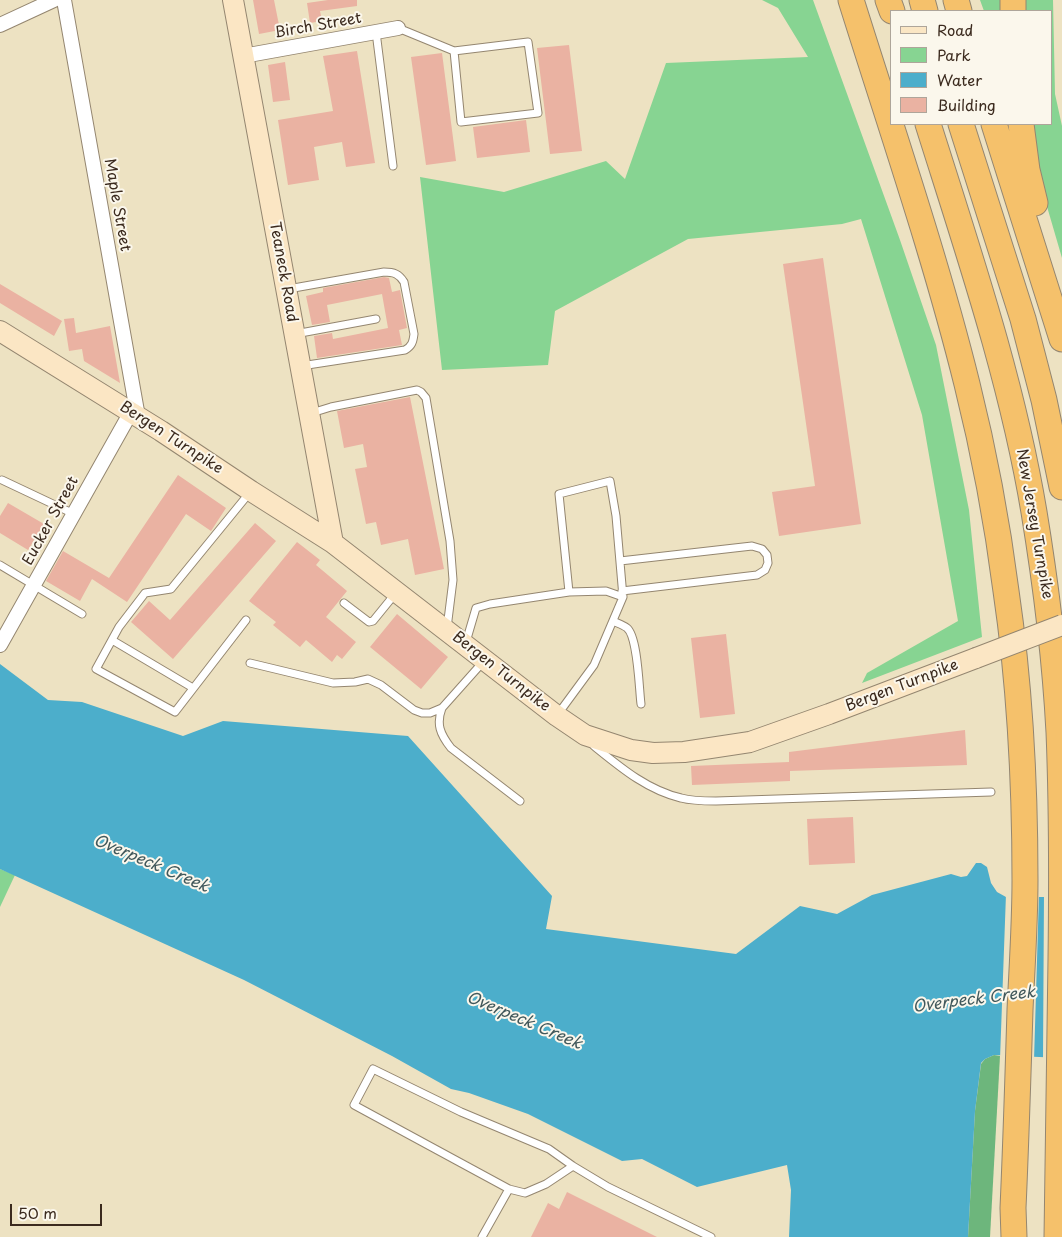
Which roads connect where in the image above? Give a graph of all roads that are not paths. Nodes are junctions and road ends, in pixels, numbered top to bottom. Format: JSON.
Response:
{"nodes":[{"id":1,"x":54,"y":0,"type":"edge"},
{"id":2,"x":64,"y":0,"type":"edge"},
{"id":3,"x":233,"y":0,"type":"edge"},
{"id":4,"x":834,"y":0,"type":"edge"},
{"id":5,"x":851,"y":0,"type":"edge"},
{"id":6,"x":0,"y":25,"type":"edge"},
{"id":7,"x":398,"y":28,"type":"joint"},
{"id":8,"x":376,"y":32,"type":"junction"},
{"id":9,"x":454,"y":50,"type":"junction"},
{"id":10,"x":243,"y":56,"type":"junction"},
{"id":11,"x":890,"y":123,"type":"edge"},
{"id":12,"x":891,"y":125,"type":"edge"},
{"id":13,"x":928,"y":125,"type":"edge"},
{"id":14,"x":961,"y":125,"type":"edge"},
{"id":15,"x":994,"y":125,"type":"edge"},
{"id":16,"x":1021,"y":125,"type":"edge"},
{"id":17,"x":393,"y":166,"type":"dead end"},
{"id":18,"x":905,"y":170,"type":"junction"},
{"id":19,"x":286,"y":290,"type":"junction"},
{"id":20,"x":376,"y":319,"type":"dead end"},
{"id":21,"x":1059,"y":330,"type":"edge"},
{"id":22,"x":0,"y":331,"type":"edge"},
{"id":23,"x":295,"y":334,"type":"junction"},
{"id":24,"x":301,"y":366,"type":"junction"},
{"id":25,"x":309,"y":413,"type":"junction"},
{"id":26,"x":135,"y":414,"type":"junction"},
{"id":27,"x":2,"y":480,"type":"dead end"},
{"id":28,"x":1062,"y":487,"type":"edge"},
{"id":29,"x":251,"y":491,"type":"junction"},
{"id":30,"x":74,"y":514,"type":"junction"},
{"id":31,"x":333,"y":543,"type":"junction"},
{"id":32,"x":620,"y":561,"type":"junction"},
{"id":33,"x":0,"y":565,"type":"edge"},
{"id":34,"x":34,"y":586,"type":"junction"},
{"id":35,"x":396,"y":592,"type":"junction"},
{"id":36,"x":569,"y":592,"type":"junction"},
{"id":37,"x":623,"y":594,"type":"junction"},
{"id":38,"x":344,"y":603,"type":"dead end"},
{"id":39,"x":82,"y":614,"type":"dead end"},
{"id":40,"x":246,"y":620,"type":"dead end"},
{"id":41,"x":613,"y":621,"type":"junction"},
{"id":42,"x":1062,"y":625,"type":"edge"},
{"id":43,"x":447,"y":630,"type":"junction"},
{"id":44,"x":112,"y":640,"type":"junction"},
{"id":45,"x":465,"y":644,"type":"junction"},
{"id":46,"x":0,"y":645,"type":"edge"},
{"id":47,"x":485,"y":660,"type":"junction"},
{"id":48,"x":250,"y":663,"type":"dead end"},
{"id":49,"x":193,"y":688,"type":"junction"},
{"id":50,"x":641,"y":704,"type":"dead end"},
{"id":51,"x":442,"y":708,"type":"junction"},
{"id":52,"x":561,"y":719,"type":"junction"},
{"id":53,"x":992,"y":792,"type":"dead end"},
{"id":54,"x":520,"y":801,"type":"dead end"},
{"id":55,"x":1062,"y":893,"type":"edge"},
{"id":56,"x":573,"y":1166,"type":"junction"},
{"id":57,"x":509,"y":1189,"type":"junction"},
{"id":58,"x":1013,"y":1208,"type":"junction"},
{"id":59,"x":482,"y":1237,"type":"edge"},
{"id":60,"x":711,"y":1237,"type":"edge"},
{"id":61,"x":1008,"y":1237,"type":"edge"},
{"id":62,"x":1014,"y":1237,"type":"edge"},
{"id":63,"x":1057,"y":1237,"type":"edge"}],
"edges":[{"from":1,"to":6,"type":"street"},
{"from":2,"to":26,"type":"street","name":"Maple Street"},
{"from":3,"to":10,"type":"main road","name":"Teaneck Road"},
{"from":4,"to":18,"type":"highway"},
{"from":5,"to":11,"type":"highway"},
{"from":7,"to":8,"type":"street","name":"Birch Street"},
{"from":7,"to":9,"type":"lane"},
{"from":8,"to":10,"type":"street","name":"Birch Street"},
{"from":8,"to":17,"type":"lane"},
{"from":9,"to":9,"type":"lane"},
{"from":10,"to":19,"type":"main road","name":"Teaneck Road"},
{"from":12,"to":18,"type":"highway"},
{"from":13,"to":55,"type":"highway","name":"New Jersey Turnpike"},
{"from":14,"to":28,"type":"highway"},
{"from":15,"to":21,"type":"highway"},
{"from":16,"to":21,"type":"highway"},
{"from":18,"to":58,"type":"highway"},
{"from":19,"to":23,"type":"main road","name":"Teaneck Road"},
{"from":19,"to":24,"type":"lane"},
{"from":20,"to":23,"type":"lane"},
{"from":22,"to":26,"type":"main road","name":"Bergen Turnpike"},
{"from":23,"to":24,"type":"main road","name":"Teaneck Road"},
{"from":24,"to":25,"type":"main road","name":"Teaneck Road"},
{"from":25,"to":31,"type":"main road","name":"Teaneck Road"},
{"from":25,"to":43,"type":"lane"},
{"from":26,"to":29,"type":"main road","name":"Bergen Turnpike"},
{"from":26,"to":30,"type":"street","name":"Eucker Street"},
{"from":27,"to":30,"type":"lane"},
{"from":29,"to":31,"type":"main road","name":"Bergen Turnpike"},
{"from":29,"to":44,"type":"lane"},
{"from":30,"to":34,"type":"street","name":"Eucker Street"},
{"from":31,"to":35,"type":"main road","name":"Bergen Turnpike"},
{"from":32,"to":36,"type":"lane"},
{"from":32,"to":37,"type":"lane"},
{"from":32,"to":37,"type":"lane"},
{"from":33,"to":34,"type":"lane"},
{"from":34,"to":39,"type":"lane"},
{"from":34,"to":46,"type":"street","name":"Eucker Street"},
{"from":35,"to":38,"type":"lane"},
{"from":35,"to":43,"type":"main road","name":"Bergen Turnpike"},
{"from":36,"to":37,"type":"lane"},
{"from":36,"to":45,"type":"lane"},
{"from":37,"to":41,"type":"lane"},
{"from":40,"to":49,"type":"lane"},
{"from":41,"to":50,"type":"lane"},
{"from":41,"to":52,"type":"lane"},
{"from":42,"to":52,"type":"main road","name":"Bergen Turnpike","bridge":true},
{"from":43,"to":45,"type":"main road","name":"Bergen Turnpike"},
{"from":44,"to":49,"type":"lane"},
{"from":44,"to":49,"type":"lane"},
{"from":45,"to":47,"type":"main road","name":"Bergen Turnpike"},
{"from":47,"to":51,"type":"lane"},
{"from":47,"to":52,"type":"main road","name":"Bergen Turnpike"},
{"from":48,"to":51,"type":"lane"},
{"from":51,"to":54,"type":"lane"},
{"from":52,"to":53,"type":"lane"},
{"from":55,"to":63,"type":"highway","name":"New Jersey Turnpike"},
{"from":56,"to":57,"type":"lane"},
{"from":56,"to":57,"type":"lane"},
{"from":56,"to":60,"type":"lane"},
{"from":57,"to":59,"type":"lane"},
{"from":58,"to":61,"type":"highway"},
{"from":58,"to":62,"type":"highway"}]}
